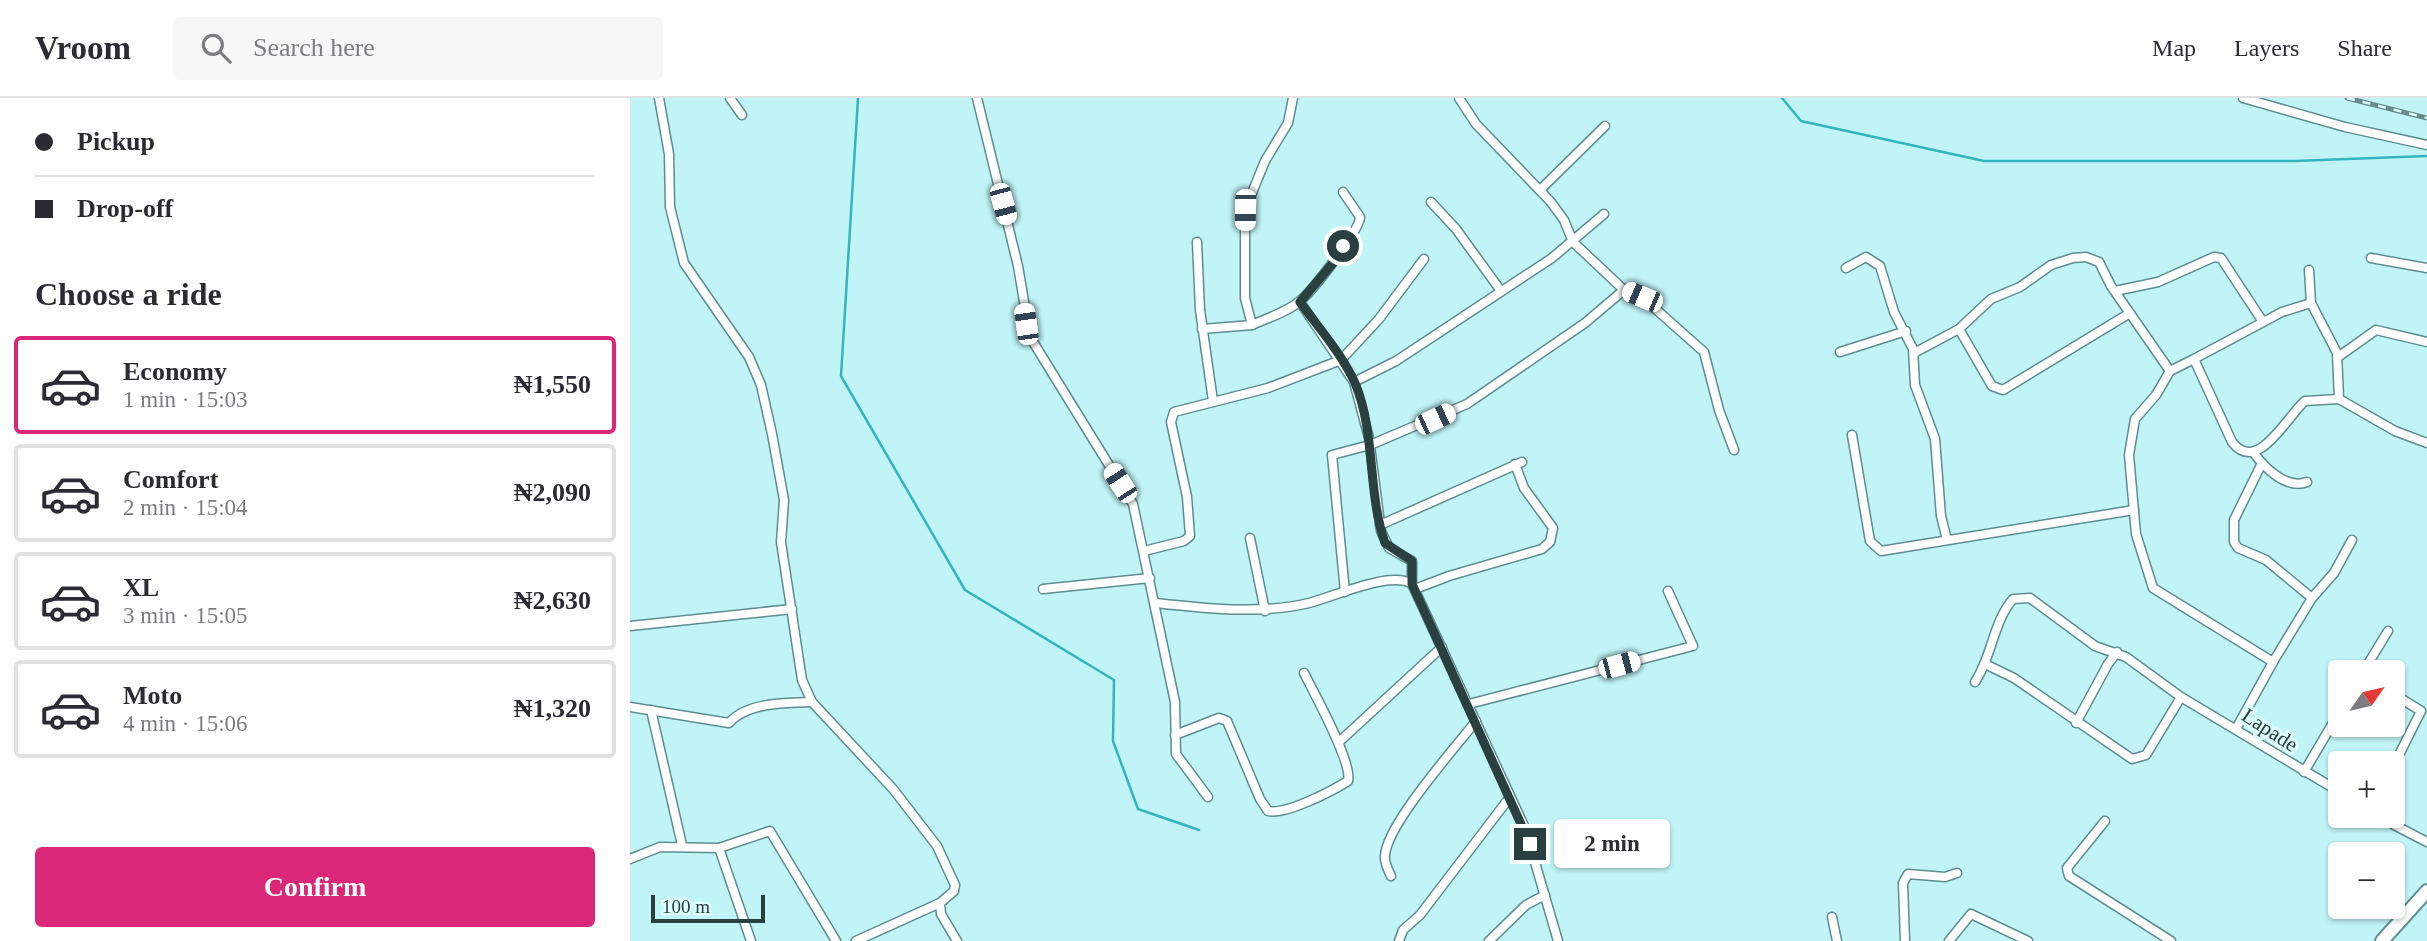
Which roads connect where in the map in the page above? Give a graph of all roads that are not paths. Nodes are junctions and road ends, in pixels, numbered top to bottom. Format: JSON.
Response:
{"nodes":[{"id":1,"x":659,"y":98,"type":"edge"},
{"id":2,"x":730,"y":98,"type":"edge"},
{"id":3,"x":977,"y":98,"type":"edge"},
{"id":4,"x":1293,"y":98,"type":"edge"},
{"id":5,"x":1459,"y":98,"type":"edge"},
{"id":6,"x":2243,"y":98,"type":"edge"},
{"id":7,"x":743,"y":115,"type":"dead end"},
{"id":8,"x":1605,"y":126,"type":"dead end"},
{"id":9,"x":2427,"y":145,"type":"edge"},
{"id":10,"x":1540,"y":190,"type":"junction"},
{"id":11,"x":1343,"y":192,"type":"dead end"},
{"id":12,"x":1431,"y":202,"type":"dead end"},
{"id":13,"x":1604,"y":214,"type":"dead end"},
{"id":14,"x":1197,"y":242,"type":"dead end"},
{"id":15,"x":1573,"y":242,"type":"junction"},
{"id":16,"x":2371,"y":258,"type":"dead end"},
{"id":17,"x":1424,"y":259,"type":"dead end"},
{"id":18,"x":1846,"y":268,"type":"dead end"},
{"id":19,"x":2427,"y":268,"type":"edge"},
{"id":20,"x":2309,"y":270,"type":"dead end"},
{"id":21,"x":1624,"y":290,"type":"junction"},
{"id":22,"x":1501,"y":291,"type":"junction"},
{"id":23,"x":2115,"y":292,"type":"junction"},
{"id":24,"x":1300,"y":302,"type":"junction"},
{"id":25,"x":2311,"y":303,"type":"junction"},
{"id":26,"x":2130,"y":313,"type":"junction"},
{"id":27,"x":2263,"y":322,"type":"junction"},
{"id":28,"x":1252,"y":325,"type":"junction"},
{"id":29,"x":1202,"y":329,"type":"junction"},
{"id":30,"x":1959,"y":329,"type":"junction"},
{"id":31,"x":1906,"y":331,"type":"junction"},
{"id":32,"x":2427,"y":342,"type":"edge"},
{"id":33,"x":1840,"y":352,"type":"dead end"},
{"id":34,"x":1914,"y":353,"type":"junction"},
{"id":35,"x":2338,"y":357,"type":"junction"},
{"id":36,"x":2194,"y":359,"type":"junction"},
{"id":37,"x":1341,"y":360,"type":"junction"},
{"id":38,"x":2170,"y":371,"type":"junction"},
{"id":39,"x":1354,"y":382,"type":"junction"},
{"id":40,"x":2339,"y":399,"type":"junction"},
{"id":41,"x":1213,"y":401,"type":"junction"},
{"id":42,"x":1852,"y":435,"type":"dead end"},
{"id":43,"x":2427,"y":443,"type":"edge"},
{"id":44,"x":1370,"y":445,"type":"junction"},
{"id":45,"x":1734,"y":450,"type":"dead end"},
{"id":46,"x":2253,"y":452,"type":"junction"},
{"id":47,"x":2262,"y":464,"type":"junction"},
{"id":48,"x":2306,"y":482,"type":"dead end"},
{"id":49,"x":2134,"y":510,"type":"junction"},
{"id":50,"x":1380,"y":525,"type":"junction"},
{"id":51,"x":1250,"y":538,"type":"dead end"},
{"id":52,"x":1947,"y":540,"type":"junction"},
{"id":53,"x":2352,"y":540,"type":"dead end"},
{"id":54,"x":1144,"y":551,"type":"junction"},
{"id":55,"x":1150,"y":578,"type":"junction"},
{"id":56,"x":1414,"y":587,"type":"junction"},
{"id":57,"x":1043,"y":589,"type":"dead end"},
{"id":58,"x":1668,"y":591,"type":"dead end"},
{"id":59,"x":1345,"y":592,"type":"junction"},
{"id":60,"x":2312,"y":598,"type":"junction"},
{"id":61,"x":1154,"y":603,"type":"junction"},
{"id":62,"x":792,"y":609,"type":"junction"},
{"id":63,"x":1265,"y":611,"type":"junction"},
{"id":64,"x":630,"y":626,"type":"edge"},
{"id":65,"x":2388,"y":631,"type":"dead end"},
{"id":66,"x":1442,"y":647,"type":"junction"},
{"id":67,"x":2117,"y":652,"type":"junction"},
{"id":68,"x":2370,"y":660,"type":"edge"},
{"id":69,"x":2273,"y":662,"type":"junction"},
{"id":70,"x":1987,"y":665,"type":"junction"},
{"id":71,"x":1304,"y":673,"type":"dead end"},
{"id":72,"x":1975,"y":682,"type":"dead end"},
{"id":73,"x":2181,"y":697,"type":"junction"},
{"id":74,"x":2405,"y":701,"type":"edge"},
{"id":75,"x":812,"y":702,"type":"junction"},
{"id":76,"x":1469,"y":704,"type":"junction"},
{"id":77,"x":630,"y":707,"type":"edge"},
{"id":78,"x":651,"y":710,"type":"junction"},
{"id":79,"x":1476,"y":721,"type":"junction"},
{"id":80,"x":2076,"y":723,"type":"junction"},
{"id":81,"x":2236,"y":729,"type":"junction"},
{"id":82,"x":2328,"y":731,"type":"edge"},
{"id":83,"x":1175,"y":734,"type":"junction"},
{"id":84,"x":1339,"y":742,"type":"junction"},
{"id":85,"x":2402,"y":751,"type":"edge"},
{"id":86,"x":2304,"y":772,"type":"junction"},
{"id":87,"x":2328,"y":785,"type":"edge"},
{"id":88,"x":1208,"y":797,"type":"dead end"},
{"id":89,"x":1510,"y":797,"type":"junction"},
{"id":90,"x":2105,"y":821,"type":"dead end"},
{"id":91,"x":2400,"y":828,"type":"edge"},
{"id":92,"x":2427,"y":842,"type":"edge"},
{"id":93,"x":682,"y":845,"type":"junction"},
{"id":94,"x":719,"y":848,"type":"junction"},
{"id":95,"x":630,"y":859,"type":"edge"},
{"id":96,"x":1957,"y":873,"type":"dead end"},
{"id":97,"x":1391,"y":876,"type":"dead end"},
{"id":98,"x":2427,"y":891,"type":"edge"},
{"id":99,"x":1545,"y":895,"type":"junction"},
{"id":100,"x":940,"y":903,"type":"junction"},
{"id":101,"x":1832,"y":917,"type":"dead end"},
{"id":102,"x":751,"y":941,"type":"edge"},
{"id":103,"x":836,"y":941,"type":"edge"},
{"id":104,"x":856,"y":941,"type":"edge"},
{"id":105,"x":957,"y":941,"type":"edge"},
{"id":106,"x":1399,"y":941,"type":"edge"},
{"id":107,"x":1489,"y":941,"type":"edge"},
{"id":108,"x":1558,"y":941,"type":"edge"},
{"id":109,"x":1837,"y":941,"type":"edge"},
{"id":110,"x":1905,"y":941,"type":"edge"},
{"id":111,"x":1949,"y":941,"type":"edge"},
{"id":112,"x":2028,"y":941,"type":"edge"},
{"id":113,"x":2171,"y":941,"type":"edge"},
{"id":114,"x":2382,"y":941,"type":"edge"}],
"edges":[{"from":1,"to":62,"type":"street"},
{"from":2,"to":7,"type":"street"},
{"from":3,"to":54,"type":"street"},
{"from":4,"to":28,"type":"street"},
{"from":5,"to":10,"type":"street"},
{"from":6,"to":9,"type":"street"},
{"from":8,"to":10,"type":"street"},
{"from":10,"to":15,"type":"street"},
{"from":11,"to":24,"type":"street"},
{"from":12,"to":22,"type":"street"},
{"from":13,"to":15,"type":"street"},
{"from":14,"to":29,"type":"street"},
{"from":15,"to":21,"type":"street"},
{"from":15,"to":22,"type":"street"},
{"from":16,"to":19,"type":"street"},
{"from":17,"to":37,"type":"street"},
{"from":18,"to":31,"type":"street"},
{"from":20,"to":25,"type":"street"},
{"from":21,"to":44,"type":"street"},
{"from":21,"to":45,"type":"street"},
{"from":22,"to":39,"type":"street"},
{"from":23,"to":26,"type":"street"},
{"from":23,"to":27,"type":"street"},
{"from":23,"to":30,"type":"street"},
{"from":24,"to":28,"type":"street"},
{"from":24,"to":37,"type":"street"},
{"from":25,"to":27,"type":"street"},
{"from":25,"to":35,"type":"street"},
{"from":26,"to":30,"type":"street"},
{"from":26,"to":38,"type":"street"},
{"from":27,"to":36,"type":"street"},
{"from":28,"to":29,"type":"street"},
{"from":29,"to":41,"type":"street"},
{"from":30,"to":34,"type":"street"},
{"from":31,"to":33,"type":"street"},
{"from":31,"to":34,"type":"street"},
{"from":32,"to":35,"type":"street"},
{"from":34,"to":52,"type":"street"},
{"from":35,"to":40,"type":"street"},
{"from":36,"to":38,"type":"street"},
{"from":36,"to":46,"type":"street"},
{"from":37,"to":39,"type":"street"},
{"from":37,"to":41,"type":"street"},
{"from":38,"to":49,"type":"street"},
{"from":39,"to":44,"type":"street"},
{"from":40,"to":43,"type":"street"},
{"from":40,"to":46,"type":"street"},
{"from":41,"to":54,"type":"street"},
{"from":42,"to":52,"type":"street"},
{"from":44,"to":50,"type":"street"},
{"from":44,"to":59,"type":"street"},
{"from":46,"to":47,"type":"street"},
{"from":47,"to":48,"type":"street"},
{"from":47,"to":60,"type":"street"},
{"from":49,"to":52,"type":"street"},
{"from":49,"to":69,"type":"street"},
{"from":50,"to":56,"type":"street"},
{"from":50,"to":56,"type":"street"},
{"from":51,"to":63,"type":"street"},
{"from":53,"to":60,"type":"street"},
{"from":54,"to":55,"type":"street"},
{"from":55,"to":57,"type":"street"},
{"from":55,"to":61,"type":"street"},
{"from":56,"to":59,"type":"street"},
{"from":56,"to":66,"type":"street"},
{"from":58,"to":76,"type":"street"},
{"from":59,"to":63,"type":"street"},
{"from":60,"to":69,"type":"street"},
{"from":61,"to":63,"type":"street"},
{"from":61,"to":83,"type":"street"},
{"from":62,"to":64,"type":"street"},
{"from":62,"to":75,"type":"street"},
{"from":65,"to":68,"type":"street"},
{"from":66,"to":76,"type":"street"},
{"from":66,"to":84,"type":"street"},
{"from":67,"to":70,"type":"street","name":"Lapade"},
{"from":67,"to":73,"type":"street","name":"Lapade"},
{"from":67,"to":80,"type":"street"},
{"from":69,"to":81,"type":"street"},
{"from":70,"to":72,"type":"street"},
{"from":70,"to":80,"type":"street"},
{"from":71,"to":84,"type":"street"},
{"from":73,"to":80,"type":"street"},
{"from":73,"to":81,"type":"street","name":"Lapade"},
{"from":74,"to":85,"type":"street"},
{"from":75,"to":78,"type":"street"},
{"from":75,"to":100,"type":"street"},
{"from":76,"to":79,"type":"street"},
{"from":77,"to":78,"type":"street"},
{"from":78,"to":93,"type":"street"},
{"from":79,"to":89,"type":"street"},
{"from":79,"to":97,"type":"street"},
{"from":81,"to":86,"type":"street","name":"Lapade"},
{"from":82,"to":86,"type":"street"},
{"from":83,"to":84,"type":"street"},
{"from":83,"to":88,"type":"street"},
{"from":86,"to":87,"type":"street","name":"Lapade"},
{"from":89,"to":99,"type":"street"},
{"from":89,"to":106,"type":"street"},
{"from":90,"to":113,"type":"street"},
{"from":91,"to":92,"type":"street"},
{"from":93,"to":94,"type":"street"},
{"from":93,"to":95,"type":"street"},
{"from":94,"to":102,"type":"street"},
{"from":94,"to":103,"type":"street"},
{"from":96,"to":110,"type":"street"},
{"from":98,"to":114,"type":"main road"},
{"from":99,"to":107,"type":"street"},
{"from":99,"to":108,"type":"street"},
{"from":100,"to":104,"type":"street"},
{"from":100,"to":105,"type":"street"},
{"from":101,"to":109,"type":"street"},
{"from":111,"to":112,"type":"street"}]}
